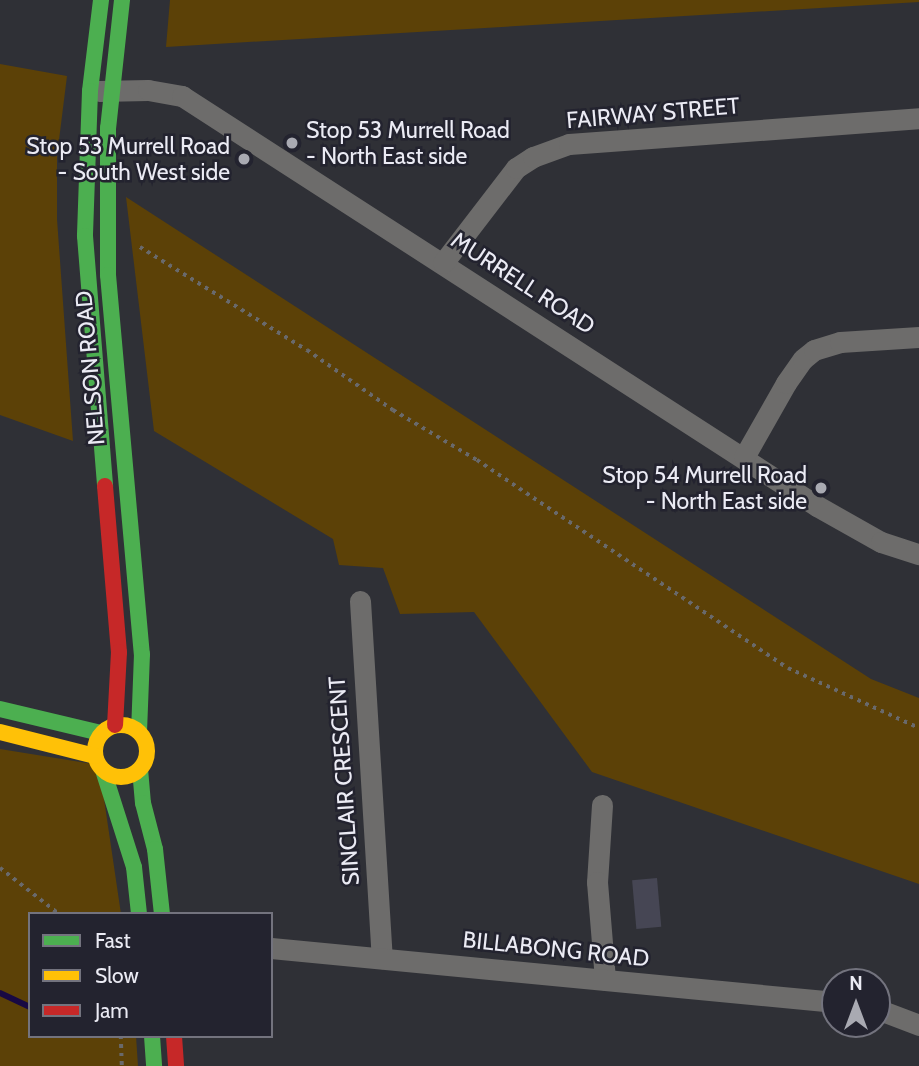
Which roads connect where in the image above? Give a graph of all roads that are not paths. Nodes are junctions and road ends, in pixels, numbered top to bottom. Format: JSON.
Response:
{"nodes":[{"id":1,"x":101,"y":0,"type":"edge"},
{"id":2,"x":122,"y":0,"type":"edge"},
{"id":3,"x":100,"y":91,"type":"junction"},
{"id":4,"x":919,"y":118,"type":"edge"},
{"id":5,"x":443,"y":262,"type":"junction"},
{"id":6,"x":919,"y":337,"type":"edge"},
{"id":7,"x":744,"y":457,"type":"junction"},
{"id":8,"x":919,"y":554,"type":"edge"},
{"id":9,"x":360,"y":601,"type":"dead end"},
{"id":10,"x":0,"y":709,"type":"edge"},
{"id":11,"x":108,"y":729,"type":"junction"},
{"id":12,"x":0,"y":732,"type":"edge"},
{"id":13,"x":139,"y":732,"type":"junction"},
{"id":14,"x":99,"y":763,"type":"junction"},
{"id":15,"x":140,"y":769,"type":"junction"},
{"id":16,"x":602,"y":804,"type":"dead end"},
{"id":17,"x":139,"y":912,"type":"edge"},
{"id":18,"x":162,"y":912,"type":"edge"},
{"id":19,"x":273,"y":948,"type":"edge"},
{"id":20,"x":382,"y":958,"type":"junction"},
{"id":21,"x":605,"y":980,"type":"junction"},
{"id":22,"x":821,"y":1001,"type":"edge"},
{"id":23,"x":891,"y":1015,"type":"edge"},
{"id":24,"x":919,"y":1026,"type":"edge"},
{"id":25,"x":152,"y":1038,"type":"edge"},
{"id":26,"x":173,"y":1038,"type":"edge"},
{"id":27,"x":155,"y":1066,"type":"edge"},
{"id":28,"x":176,"y":1066,"type":"edge"}],
"edges":[{"from":1,"to":3,"type":"main road","name":"NELSON ROAD"},
{"from":2,"to":3,"type":"main road","name":"NELSON ROAD"},
{"from":3,"to":5,"type":"street","name":"MURRELL ROAD"},
{"from":3,"to":11,"type":"main road","name":"NELSON ROAD"},
{"from":3,"to":13,"type":"main road","name":"NELSON ROAD"},
{"from":4,"to":5,"type":"street","name":"FAIRWAY STREET"},
{"from":5,"to":7,"type":"street","name":"MURRELL ROAD"},
{"from":6,"to":7,"type":"street"},
{"from":7,"to":8,"type":"street","name":"MURRELL ROAD"},
{"from":9,"to":20,"type":"street","name":"SINCLAIR CRESCENT"},
{"from":10,"to":11,"type":"main road"},
{"from":11,"to":13,"type":"main road"},
{"from":11,"to":14,"type":"main road"},
{"from":12,"to":14,"type":"main road"},
{"from":13,"to":15,"type":"main road"},
{"from":14,"to":15,"type":"main road"},
{"from":14,"to":17,"type":"main road"},
{"from":15,"to":18,"type":"main road"},
{"from":16,"to":21,"type":"street"},
{"from":19,"to":20,"type":"street","name":"BILLABONG ROAD"},
{"from":20,"to":21,"type":"street","name":"BILLABONG ROAD"},
{"from":21,"to":22,"type":"street","name":"BILLABONG ROAD"},
{"from":23,"to":24,"type":"street"},
{"from":25,"to":27,"type":"main road"},
{"from":26,"to":28,"type":"main road"}]}
